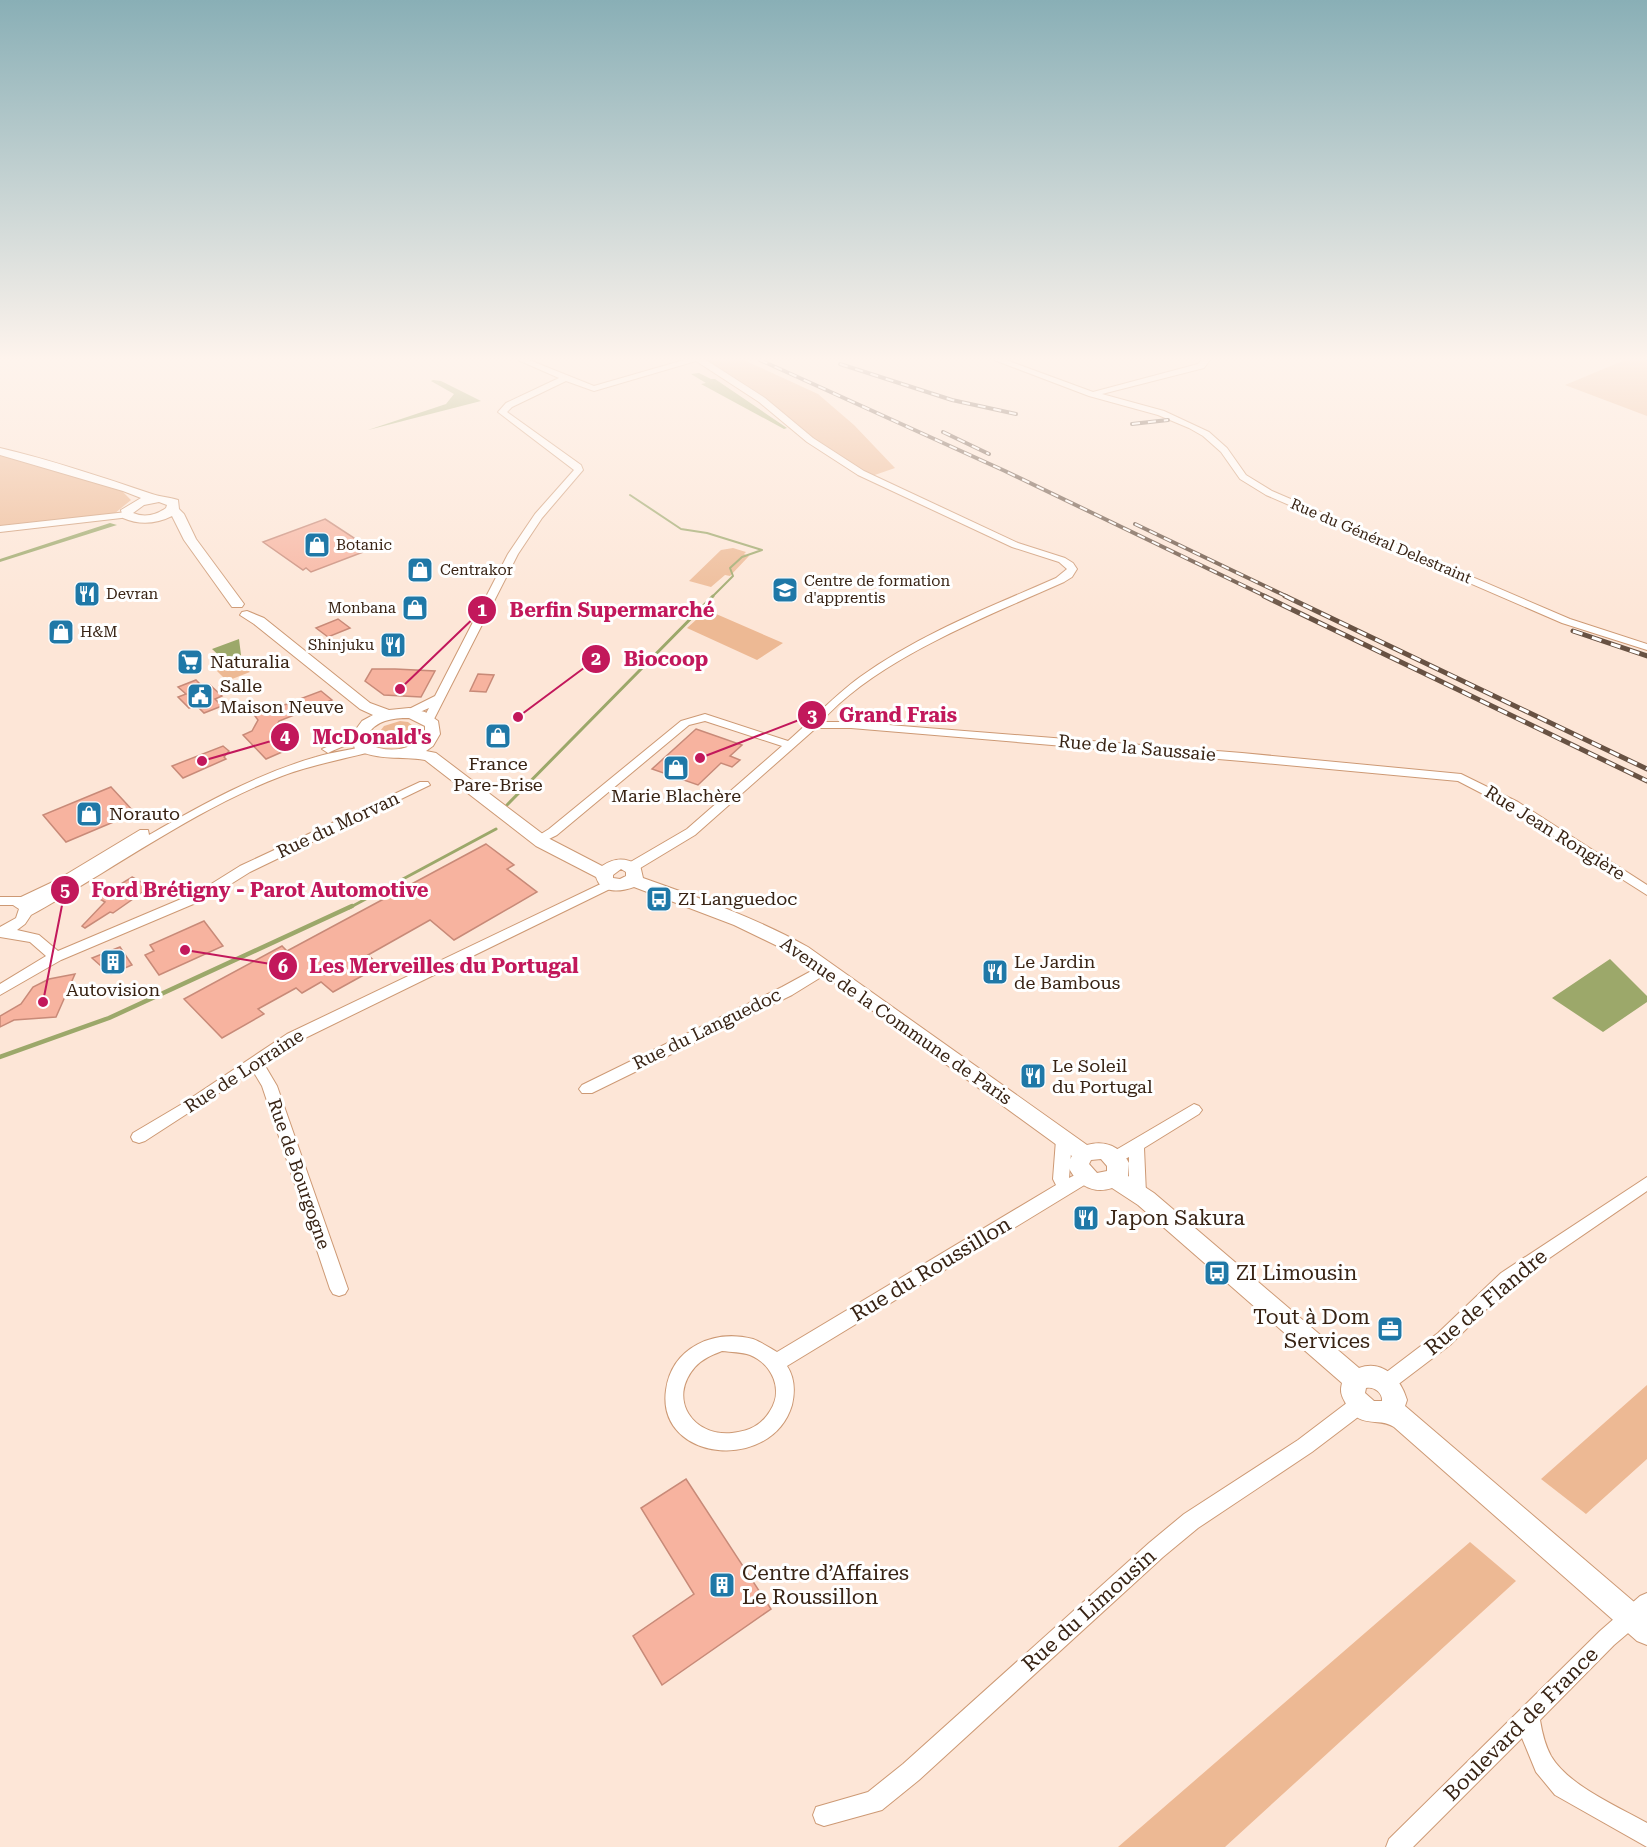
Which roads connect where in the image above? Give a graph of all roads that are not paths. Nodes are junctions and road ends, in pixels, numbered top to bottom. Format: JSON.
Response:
{"nodes":[{"id":1,"x":549,"y":446,"type":"edge"},
{"id":2,"x":819,"y":446,"type":"edge"},
{"id":3,"x":1219,"y":446,"type":"edge"},
{"id":4,"x":0,"y":451,"type":"edge"},
{"id":5,"x":112,"y":484,"type":"junction"},
{"id":6,"x":153,"y":499,"type":"junction"},
{"id":7,"x":172,"y":510,"type":"junction"},
{"id":8,"x":129,"y":511,"type":"junction"},
{"id":9,"x":154,"y":518,"type":"junction"},
{"id":10,"x":182,"y":525,"type":"junction"},
{"id":11,"x":0,"y":529,"type":"edge"},
{"id":12,"x":1647,"y":647,"type":"edge"},
{"id":13,"x":438,"y":699,"type":"junction"},
{"id":14,"x":365,"y":706,"type":"junction"},
{"id":15,"x":409,"y":713,"type":"junction"},
{"id":16,"x":387,"y":715,"type":"junction"},
{"id":17,"x":429,"y":719,"type":"junction"},
{"id":18,"x":371,"y":722,"type":"junction"},
{"id":19,"x":813,"y":725,"type":"junction"},
{"id":20,"x":362,"y":743,"type":"junction"},
{"id":21,"x":790,"y":745,"type":"junction"},
{"id":22,"x":429,"y":749,"type":"junction"},
{"id":23,"x":1461,"y":778,"type":"joint"},
{"id":24,"x":424,"y":785,"type":"dead end"},
{"id":25,"x":539,"y":839,"type":"junction"},
{"id":26,"x":619,"y":874,"type":"junction"},
{"id":27,"x":1647,"y":891,"type":"edge"},
{"id":28,"x":0,"y":901,"type":"edge"},
{"id":29,"x":22,"y":912,"type":"junction"},
{"id":30,"x":0,"y":932,"type":"edge"},
{"id":31,"x":34,"y":938,"type":"junction"},
{"id":32,"x":56,"y":957,"type":"junction"},
{"id":33,"x":826,"y":968,"type":"junction"},
{"id":34,"x":0,"y":990,"type":"edge"},
{"id":35,"x":255,"y":1062,"type":"junction"},
{"id":36,"x":587,"y":1089,"type":"dead end"},
{"id":37,"x":1194,"y":1110,"type":"dead end"},
{"id":38,"x":139,"y":1137,"type":"dead end"},
{"id":39,"x":1064,"y":1140,"type":"junction"},
{"id":40,"x":1135,"y":1145,"type":"junction"},
{"id":41,"x":1084,"y":1154,"type":"junction"},
{"id":42,"x":1114,"y":1168,"type":"junction"},
{"id":43,"x":1084,"y":1176,"type":"junction"},
{"id":44,"x":1647,"y":1183,"type":"edge"},
{"id":45,"x":1066,"y":1187,"type":"junction"},
{"id":46,"x":1138,"y":1194,"type":"junction"},
{"id":47,"x":339,"y":1289,"type":"dead end"},
{"id":48,"x":777,"y":1362,"type":"junction"},
{"id":49,"x":1356,"y":1380,"type":"junction"},
{"id":50,"x":1386,"y":1383,"type":"junction"},
{"id":51,"x":1359,"y":1405,"type":"junction"},
{"id":52,"x":1390,"y":1410,"type":"junction"},
{"id":53,"x":1642,"y":1617,"type":"edge"},
{"id":54,"x":1529,"y":1718,"type":"junction"},
{"id":55,"x":824,"y":1815,"type":"dead end"},
{"id":56,"x":1647,"y":1836,"type":"edge"},
{"id":57,"x":1397,"y":1847,"type":"edge"}],
"edges":[{"from":1,"to":13,"type":"street"},
{"from":2,"to":19,"type":"street","name":"Rue de Lorraine"},
{"from":3,"to":12,"type":"street","name":"Rue du Général Delestraint"},
{"from":4,"to":5,"type":"street"},
{"from":5,"to":6,"type":"street"},
{"from":5,"to":8,"type":"street"},
{"from":6,"to":7,"type":"street"},
{"from":6,"to":8,"type":"street"},
{"from":7,"to":9,"type":"street"},
{"from":7,"to":10,"type":"street"},
{"from":8,"to":9,"type":"street"},
{"from":8,"to":11,"type":"street"},
{"from":9,"to":10,"type":"street"},
{"from":10,"to":14,"type":"street"},
{"from":13,"to":15,"type":"street"},
{"from":13,"to":17,"type":"street"},
{"from":14,"to":16,"type":"street"},
{"from":14,"to":18,"type":"street"},
{"from":15,"to":16,"type":"street"},
{"from":15,"to":17,"type":"street"},
{"from":16,"to":18,"type":"street"},
{"from":17,"to":22,"type":"street"},
{"from":18,"to":20,"type":"street"},
{"from":19,"to":21,"type":"street","name":"Rue de Lorraine"},
{"from":19,"to":23,"type":"street","name":"Rue de la Saussaie"},
{"from":20,"to":22,"type":"street","name":"Avenue de la Commune de Paris"},
{"from":20,"to":29,"type":"street"},
{"from":21,"to":25,"type":"street"},
{"from":21,"to":26,"type":"street","name":"Rue de Lorraine"},
{"from":22,"to":25,"type":"street","name":"Avenue de la Commune de Paris"},
{"from":23,"to":27,"type":"street","name":"Rue Jean Rongière"},
{"from":24,"to":32,"type":"street","name":"Rue du Morvan"},
{"from":25,"to":26,"type":"street","name":"Avenue de la Commune de Paris"},
{"from":26,"to":33,"type":"street","name":"Avenue de la Commune de Paris"},
{"from":26,"to":35,"type":"street","name":"Rue de Lorraine"},
{"from":28,"to":29,"type":"street"},
{"from":29,"to":30,"type":"street"},
{"from":29,"to":31,"type":"street"},
{"from":30,"to":31,"type":"street"},
{"from":31,"to":32,"type":"street"},
{"from":32,"to":34,"type":"street","name":"Rue du Morvan"},
{"from":33,"to":36,"type":"street","name":"Rue du Languedoc"},
{"from":33,"to":39,"type":"street","name":"Avenue de la Commune de Paris"},
{"from":35,"to":38,"type":"street","name":"Rue de Lorraine"},
{"from":35,"to":47,"type":"street","name":"Rue de Bourgogne"},
{"from":37,"to":40,"type":"street"},
{"from":39,"to":41,"type":"street","name":"Avenue de la Commune de Paris"},
{"from":39,"to":45,"type":"street"},
{"from":40,"to":42,"type":"street"},
{"from":40,"to":46,"type":"street"},
{"from":41,"to":42,"type":"street"},
{"from":41,"to":43,"type":"street"},
{"from":42,"to":43,"type":"street"},
{"from":42,"to":46,"type":"street"},
{"from":43,"to":45,"type":"street","name":"Rue du Roussillon"},
{"from":44,"to":50,"type":"street","name":"Rue de Flandre"},
{"from":45,"to":48,"type":"street","name":"Rue du Roussillon"},
{"from":46,"to":49,"type":"street"},
{"from":48,"to":48,"type":"street"},
{"from":49,"to":50,"type":"street"},
{"from":49,"to":51,"type":"street"},
{"from":50,"to":52,"type":"street"},
{"from":51,"to":52,"type":"street"},
{"from":51,"to":55,"type":"street","name":"Rue du Limousin"},
{"from":52,"to":53,"type":"street"},
{"from":53,"to":54,"type":"street","name":"Boulevard de France"},
{"from":54,"to":56,"type":"street"},
{"from":54,"to":57,"type":"street","name":"Boulevard de France"}]}
